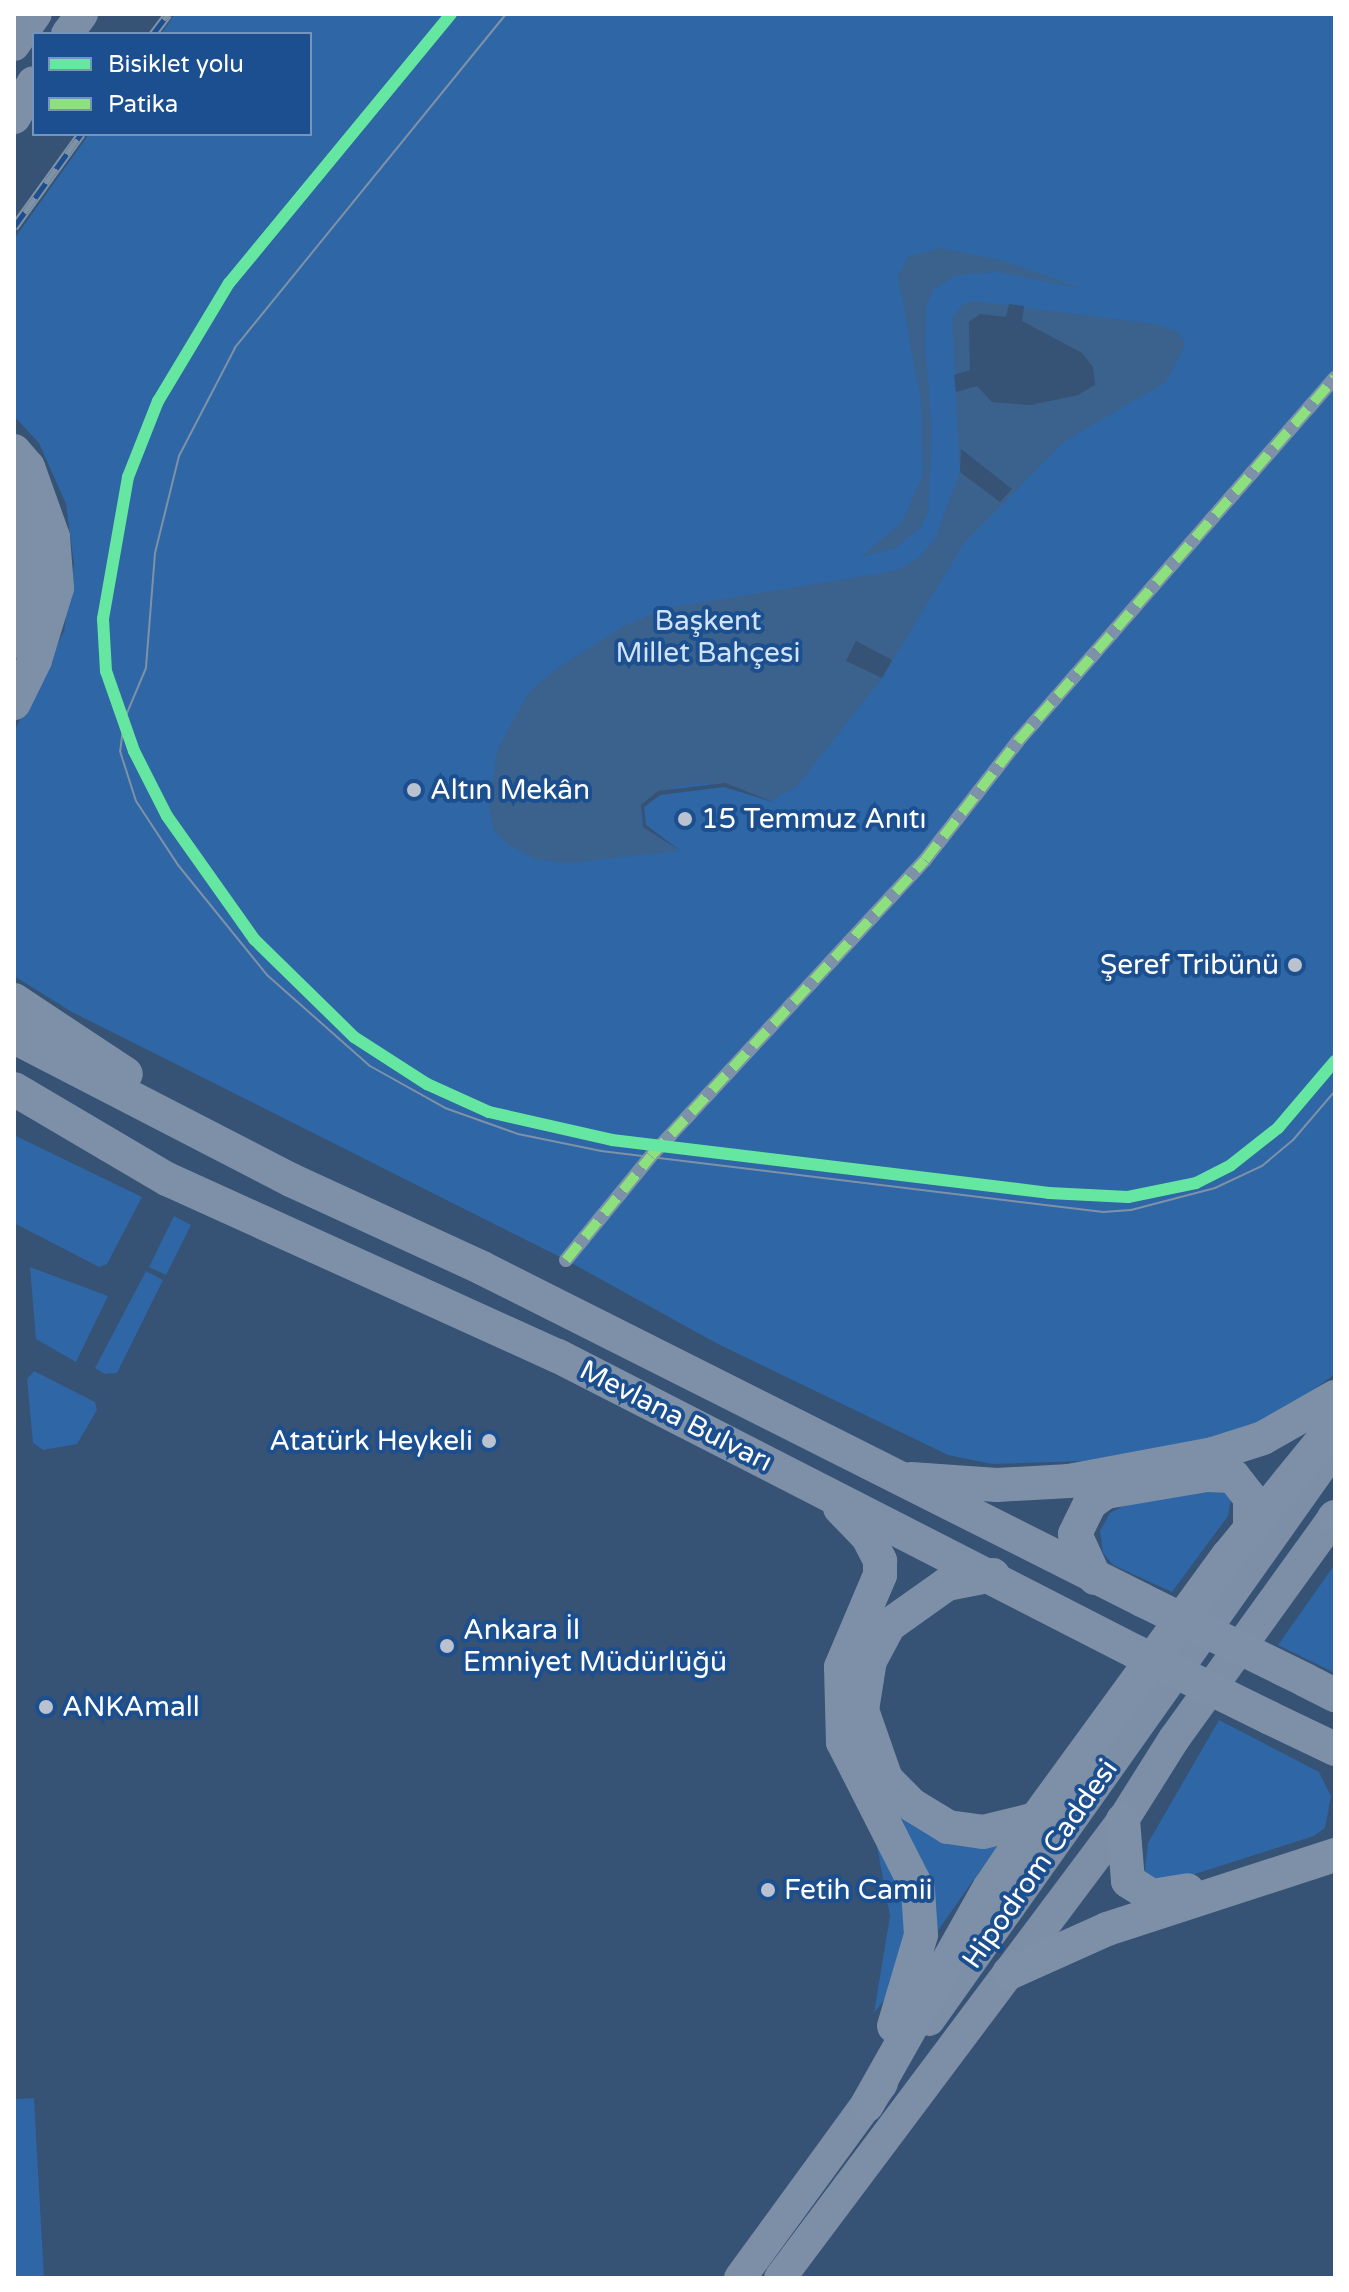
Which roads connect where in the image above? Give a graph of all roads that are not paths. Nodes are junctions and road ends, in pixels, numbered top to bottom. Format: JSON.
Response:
{"nodes":[{"id":1,"x":36,"y":14,"type":"edge"},
{"id":2,"x":82,"y":14,"type":"edge"},
{"id":3,"x":68,"y":32,"type":"edge"},
{"id":4,"x":14,"y":45,"type":"edge"},
{"id":5,"x":32,"y":84,"type":"edge"},
{"id":6,"x":32,"y":85,"type":"edge"},
{"id":7,"x":14,"y":107,"type":"edge"},
{"id":8,"x":14,"y":117,"type":"edge"},
{"id":9,"x":1335,"y":378,"type":"edge"},
{"id":10,"x":14,"y":451,"type":"edge"},
{"id":11,"x":14,"y":500,"type":"edge"},
{"id":12,"x":14,"y":642,"type":"edge"},
{"id":13,"x":14,"y":703,"type":"edge"},
{"id":14,"x":14,"y":1000,"type":"edge"},
{"id":15,"x":26,"y":1043,"type":"edge"},
{"id":16,"x":16,"y":1099,"type":"edge"},
{"id":17,"x":291,"y":1180,"type":"junction"},
{"id":18,"x":566,"y":1260,"type":"dead end"},
{"id":19,"x":1335,"y":1397,"type":"edge"},
{"id":20,"x":1335,"y":1425,"type":"edge"},
{"id":21,"x":1335,"y":1447,"type":"edge"},
{"id":22,"x":895,"y":1478,"type":"junction"},
{"id":23,"x":826,"y":1493,"type":"junction"},
{"id":24,"x":1335,"y":1517,"type":"edge"},
{"id":25,"x":1250,"y":1531,"type":"junction"},
{"id":26,"x":993,"y":1575,"type":"junction"},
{"id":27,"x":1095,"y":1578,"type":"junction"},
{"id":28,"x":1320,"y":1688,"type":"edge"},
{"id":29,"x":1323,"y":1743,"type":"edge"},
{"id":30,"x":1335,"y":1772,"type":"edge"},
{"id":31,"x":1036,"y":1819,"type":"junction"},
{"id":32,"x":1123,"y":1820,"type":"junction"},
{"id":33,"x":1335,"y":1832,"type":"edge"},
{"id":34,"x":1335,"y":1855,"type":"edge"},
{"id":35,"x":1009,"y":1973,"type":"junction"},
{"id":36,"x":867,"y":2105,"type":"junction"},
{"id":37,"x":740,"y":2278,"type":"edge"},
{"id":38,"x":780,"y":2278,"type":"edge"}],
"edges":[{"from":1,"to":4,"type":"main road"},
{"from":2,"to":3,"type":"main road"},
{"from":5,"to":7,"type":"main road"},
{"from":6,"to":8,"type":"highway"},
{"from":9,"to":18,"type":"street"},
{"from":10,"to":13,"type":"highway"},
{"from":11,"to":12,"type":"highway"},
{"from":14,"to":17,"type":"highway"},
{"from":15,"to":17,"type":"highway","name":"Mevlana Bulvarı"},
{"from":16,"to":23,"type":"highway","name":"Mevlana Bulvarı"},
{"from":17,"to":22,"type":"highway","name":"Mevlana Bulvarı"},
{"from":19,"to":22,"type":"highway"},
{"from":20,"to":25,"type":"highway"},
{"from":21,"to":36,"type":"main road","name":"Hipodrom Caddesi"},
{"from":22,"to":27,"type":"highway","name":"Mevlana Bulvarı"},
{"from":23,"to":26,"type":"highway","name":"Mevlana Bulvarı"},
{"from":23,"to":36,"type":"highway"},
{"from":24,"to":32,"type":"main road","name":"Hipodrom Caddesi"},
{"from":25,"to":27,"type":"highway"},
{"from":25,"to":31,"type":"highway"},
{"from":26,"to":29,"type":"highway","name":"Mevlana Bulvarı","bridge":true},
{"from":26,"to":31,"type":"highway"},
{"from":27,"to":28,"type":"highway","name":"Mevlana Bulvarı","bridge":true},
{"from":29,"to":30,"type":"highway"},
{"from":31,"to":36,"type":"highway"},
{"from":32,"to":33,"type":"highway"},
{"from":32,"to":35,"type":"main road","name":"Hipodrom Caddesi"},
{"from":34,"to":35,"type":"highway"},
{"from":35,"to":38,"type":"main road","name":"Hipodrom Caddesi"},
{"from":36,"to":37,"type":"main road","name":"Hipodrom Caddesi"}]}
